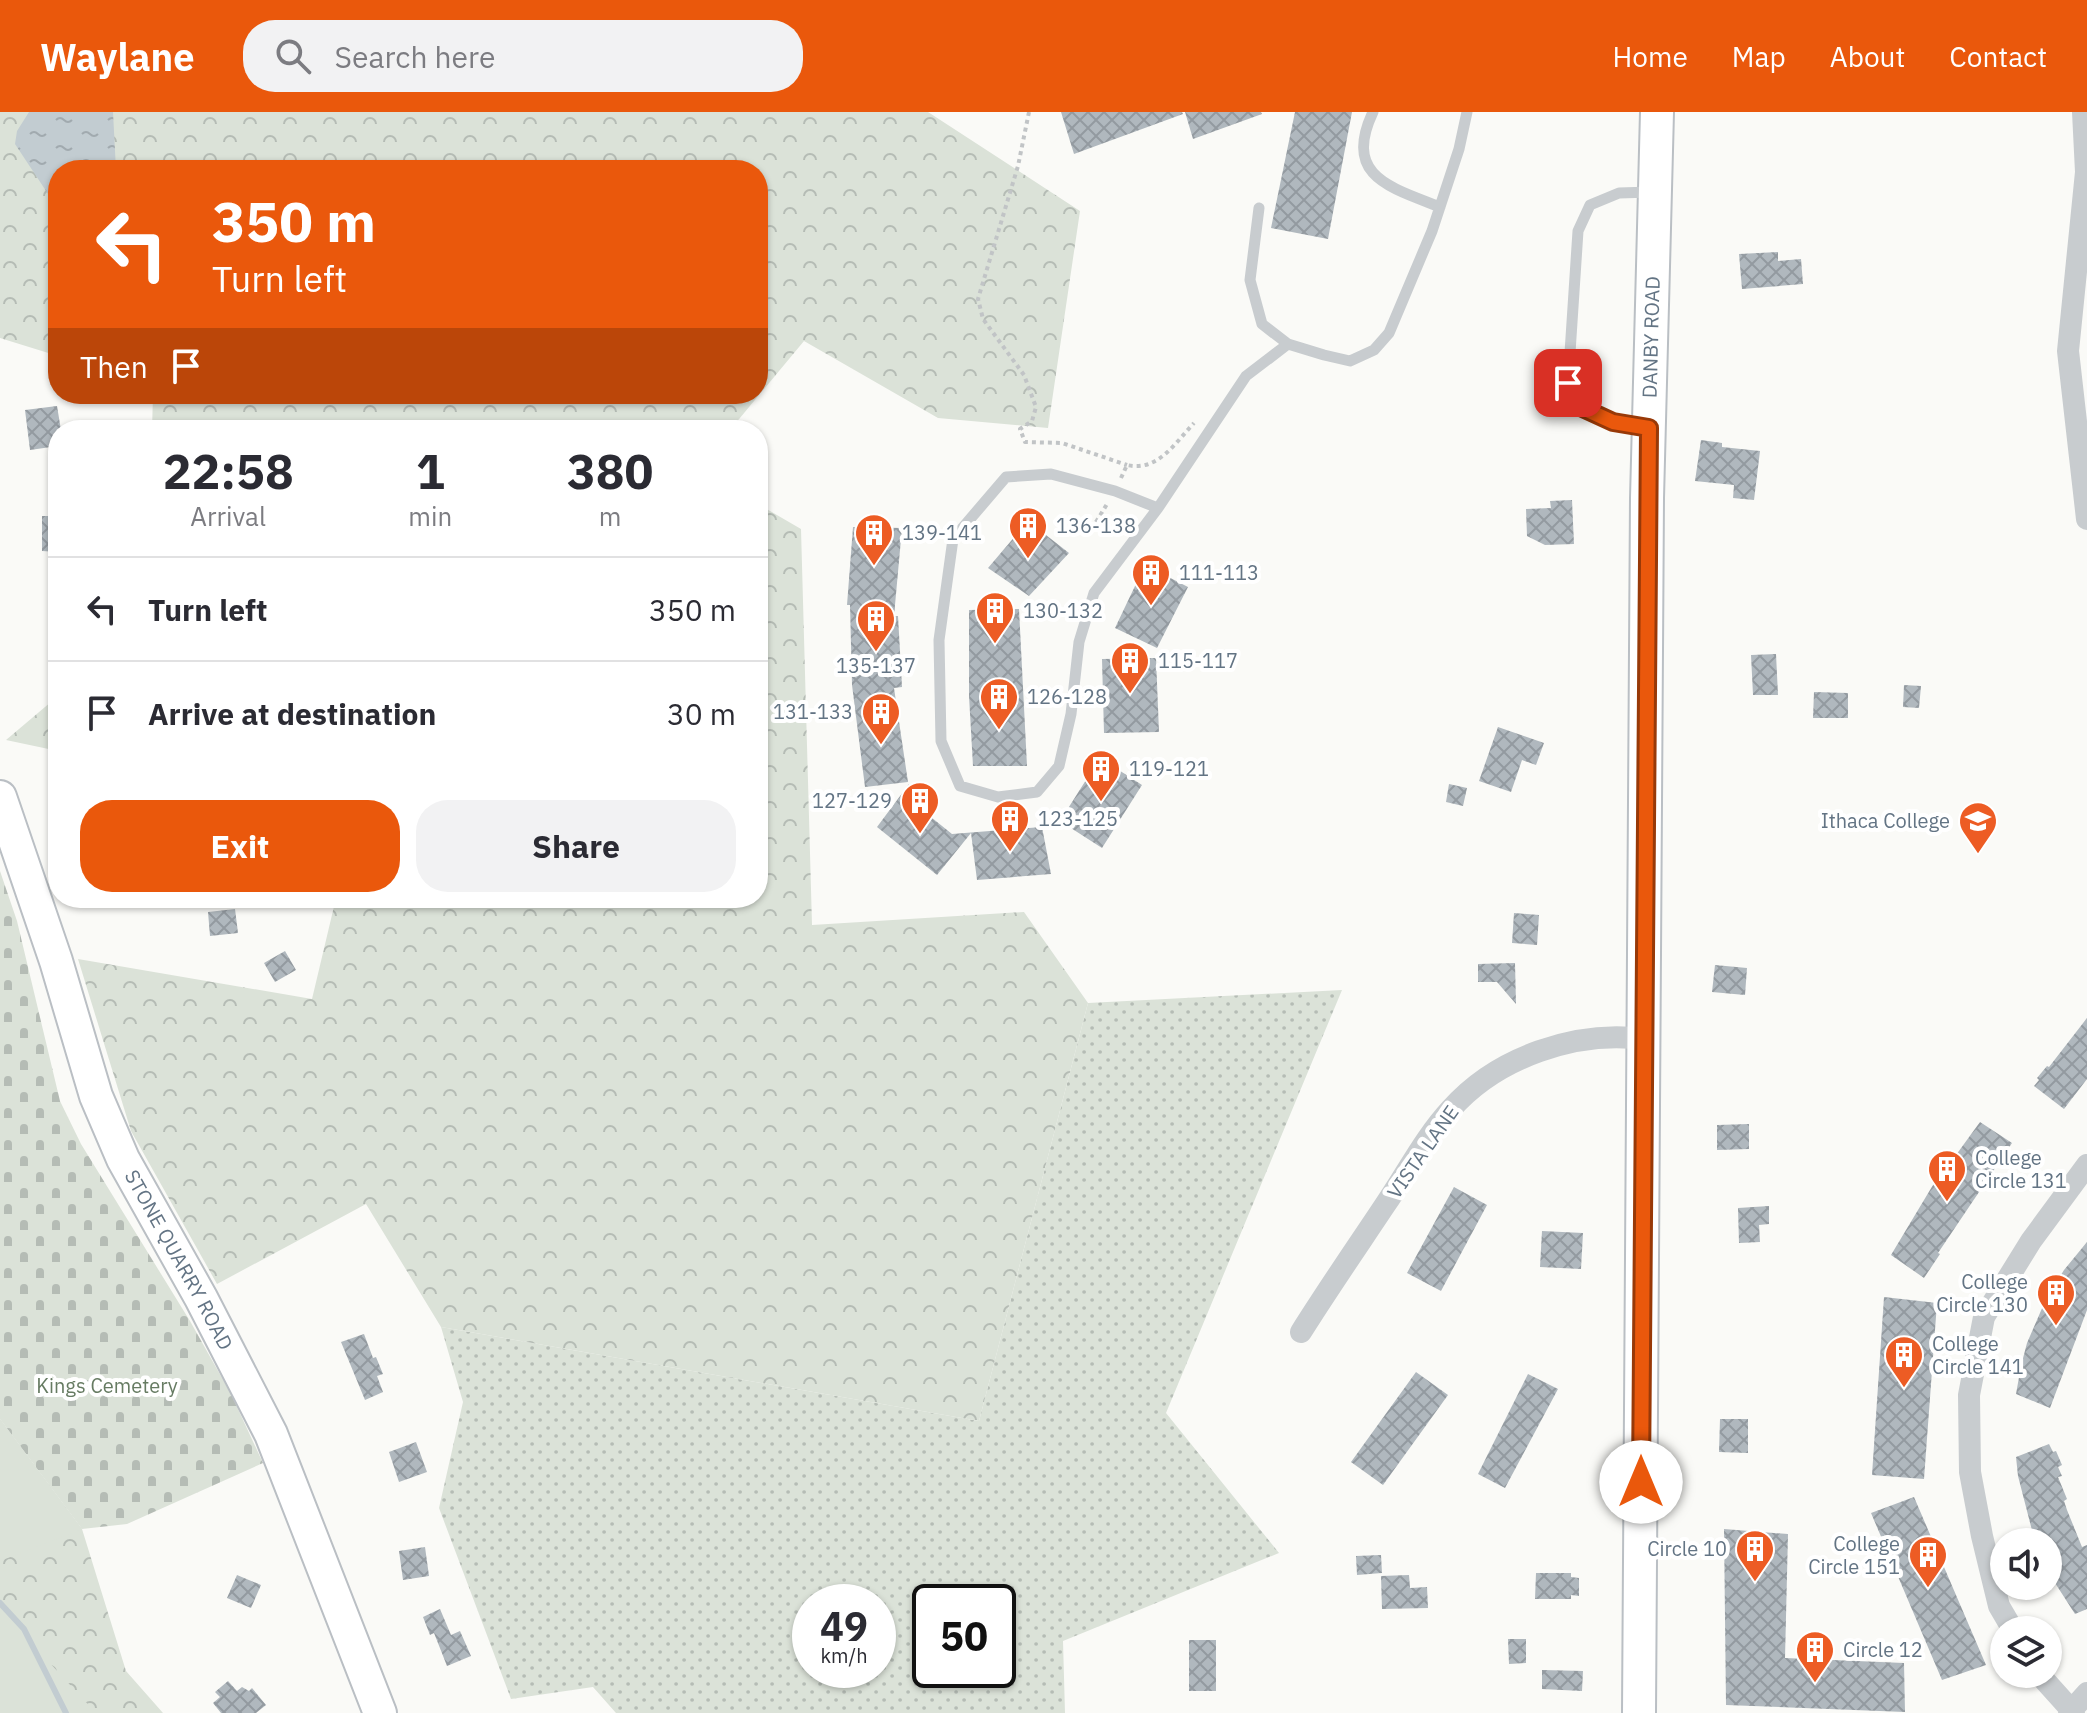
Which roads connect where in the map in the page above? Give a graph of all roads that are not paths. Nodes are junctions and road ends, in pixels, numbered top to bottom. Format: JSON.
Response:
{"nodes":[{"id":1,"x":1373,"y":112,"type":"edge"},
{"id":2,"x":1467,"y":112,"type":"edge"},
{"id":3,"x":1657,"y":112,"type":"edge"},
{"id":4,"x":2083,"y":112,"type":"edge"},
{"id":5,"x":1655,"y":191,"type":"junction"},
{"id":6,"x":1440,"y":207,"type":"junction"},
{"id":7,"x":1259,"y":208,"type":"dead end"},
{"id":8,"x":1288,"y":344,"type":"junction"},
{"id":9,"x":1649,"y":428,"type":"junction"},
{"id":10,"x":1158,"y":508,"type":"junction"},
{"id":11,"x":2087,"y":519,"type":"edge"},
{"id":12,"x":0,"y":797,"type":"edge"},
{"id":13,"x":1644,"y":1039,"type":"junction"},
{"id":14,"x":2087,"y":1165,"type":"edge"},
{"id":15,"x":1301,"y":1332,"type":"dead end"},
{"id":16,"x":2005,"y":1616,"type":"edge"},
{"id":17,"x":2050,"y":1688,"type":"edge"},
{"id":18,"x":2087,"y":1693,"type":"edge"},
{"id":19,"x":380,"y":1713,"type":"edge"},
{"id":20,"x":1639,"y":1713,"type":"edge"},
{"id":21,"x":2071,"y":1713,"type":"edge"}],
"edges":[{"from":1,"to":6,"type":"lane"},
{"from":2,"to":6,"type":"lane"},
{"from":3,"to":5,"type":"main road","name":"DANBY ROAD"},
{"from":4,"to":11,"type":"street"},
{"from":5,"to":9,"type":"main road","name":"DANBY ROAD"},
{"from":5,"to":9,"type":"lane"},
{"from":6,"to":8,"type":"lane"},
{"from":7,"to":8,"type":"lane"},
{"from":8,"to":10,"type":"lane"},
{"from":9,"to":13,"type":"main road","name":"DANBY ROAD"},
{"from":10,"to":10,"type":"lane"},
{"from":12,"to":19,"type":"main road","name":"STONE QUARRY ROAD"},
{"from":13,"to":15,"type":"street","name":"VISTA LANE"},
{"from":13,"to":20,"type":"main road","name":"DANBY ROAD"},
{"from":14,"to":16,"type":"street"},
{"from":17,"to":21,"type":"street"},
{"from":18,"to":21,"type":"street"}]}
